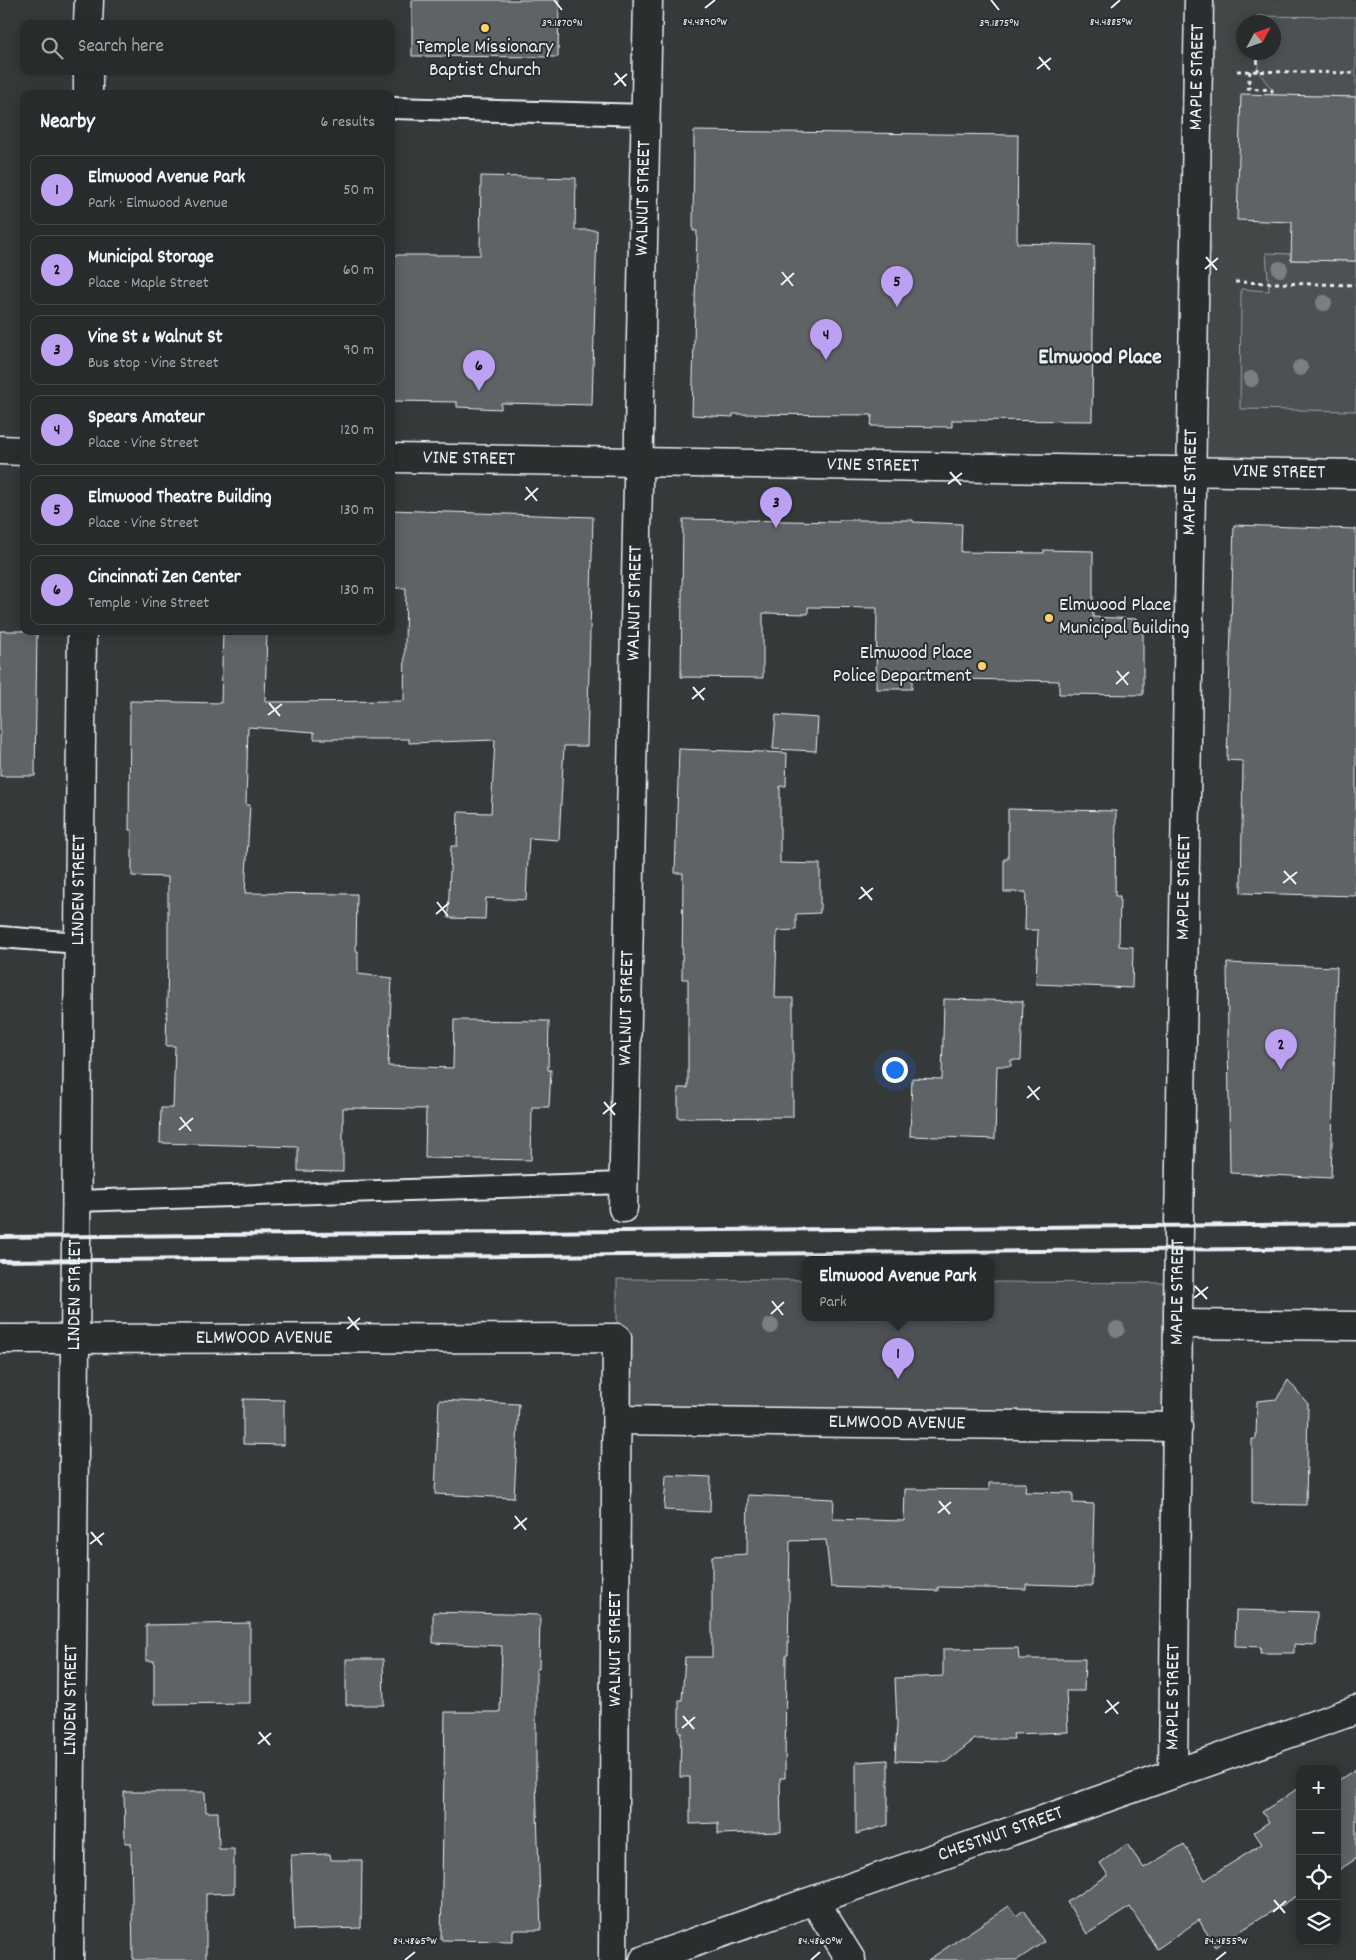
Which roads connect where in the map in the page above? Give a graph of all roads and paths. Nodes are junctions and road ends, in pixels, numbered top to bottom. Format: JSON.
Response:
{"nodes":[{"id":1,"x":89,"y":0,"type":"edge"},
{"id":2,"x":648,"y":0,"type":"edge"},
{"id":3,"x":1199,"y":0,"type":"edge"},
{"id":4,"x":88,"y":20,"type":"edge"},
{"id":5,"x":1257,"y":60,"type":"edge"},
{"id":6,"x":1237,"y":71,"type":"dead end"},
{"id":7,"x":1250,"y":71,"type":"junction"},
{"id":8,"x":1258,"y":72,"type":"junction"},
{"id":9,"x":1356,"y":73,"type":"edge"},
{"id":10,"x":88,"y":75,"type":"edge"},
{"id":11,"x":88,"y":90,"type":"edge"},
{"id":12,"x":1272,"y":95,"type":"dead end"},
{"id":13,"x":395,"y":108,"type":"edge"},
{"id":14,"x":646,"y":115,"type":"junction"},
{"id":15,"x":1235,"y":282,"type":"dead end"},
{"id":16,"x":1356,"y":285,"type":"edge"},
{"id":17,"x":0,"y":450,"type":"edge"},
{"id":18,"x":20,"y":451,"type":"edge"},
{"id":19,"x":395,"y":458,"type":"edge"},
{"id":20,"x":638,"y":463,"type":"junction"},
{"id":21,"x":1192,"y":471,"type":"junction"},
{"id":22,"x":1356,"y":474,"type":"edge"},
{"id":23,"x":82,"y":635,"type":"edge"},
{"id":24,"x":0,"y":937,"type":"edge"},
{"id":25,"x":79,"y":943,"type":"junction"},
{"id":26,"x":623,"y":1195,"type":"joint"},
{"id":27,"x":76,"y":1201,"type":"junction"},
{"id":28,"x":1179,"y":1324,"type":"junction"},
{"id":29,"x":1356,"y":1326,"type":"edge"},
{"id":30,"x":617,"y":1338,"type":"joint"},
{"id":31,"x":75,"y":1339,"type":"junction"},
{"id":32,"x":0,"y":1340,"type":"edge"},
{"id":33,"x":617,"y":1420,"type":"junction"},
{"id":34,"x":1178,"y":1427,"type":"junction"},
{"id":35,"x":1356,"y":1710,"type":"edge"},
{"id":36,"x":1173,"y":1773,"type":"junction"},
{"id":37,"x":815,"y":1902,"type":"junction"},
{"id":38,"x":69,"y":1960,"type":"edge"},
{"id":39,"x":613,"y":1960,"type":"edge"},
{"id":40,"x":644,"y":1960,"type":"edge"},
{"id":41,"x":851,"y":1960,"type":"edge"}],
"edges":[{"from":1,"to":4,"type":"street"},
{"from":2,"to":14,"type":"street","name":"WALNUT STREET"},
{"from":3,"to":21,"type":"street","name":"MAPLE STREET"},
{"from":5,"to":8,"type":"path"},
{"from":6,"to":7,"type":"path"},
{"from":7,"to":8,"type":"path"},
{"from":7,"to":12,"type":"path"},
{"from":8,"to":9,"type":"path"},
{"from":10,"to":11,"type":"street"},
{"from":13,"to":14,"type":"lane"},
{"from":14,"to":20,"type":"street","name":"WALNUT STREET"},
{"from":15,"to":16,"type":"path"},
{"from":17,"to":18,"type":"street"},
{"from":19,"to":20,"type":"street","name":"VINE STREET"},
{"from":20,"to":21,"type":"street","name":"VINE STREET"},
{"from":20,"to":26,"type":"street","name":"WALNUT STREET"},
{"from":21,"to":22,"type":"street","name":"VINE STREET"},
{"from":21,"to":28,"type":"street","name":"MAPLE STREET"},
{"from":23,"to":25,"type":"street","name":"LINDEN STREET"},
{"from":24,"to":25,"type":"lane"},
{"from":25,"to":27,"type":"street","name":"LINDEN STREET"},
{"from":26,"to":27,"type":"lane"},
{"from":27,"to":31,"type":"street","name":"LINDEN STREET"},
{"from":28,"to":29,"type":"street"},
{"from":28,"to":34,"type":"street","name":"MAPLE STREET"},
{"from":30,"to":31,"type":"street","name":"ELMWOOD AVENUE"},
{"from":30,"to":33,"type":"street","name":"WALNUT STREET"},
{"from":31,"to":32,"type":"street","name":"ELMWOOD AVENUE"},
{"from":31,"to":38,"type":"street","name":"LINDEN STREET"},
{"from":33,"to":34,"type":"street","name":"ELMWOOD AVENUE"},
{"from":33,"to":39,"type":"street","name":"WALNUT STREET"},
{"from":34,"to":36,"type":"street","name":"MAPLE STREET"},
{"from":35,"to":36,"type":"street","name":"CHESTNUT STREET"},
{"from":36,"to":37,"type":"street","name":"CHESTNUT STREET"},
{"from":37,"to":40,"type":"street","name":"CHESTNUT STREET"},
{"from":37,"to":41,"type":"street"}]}
